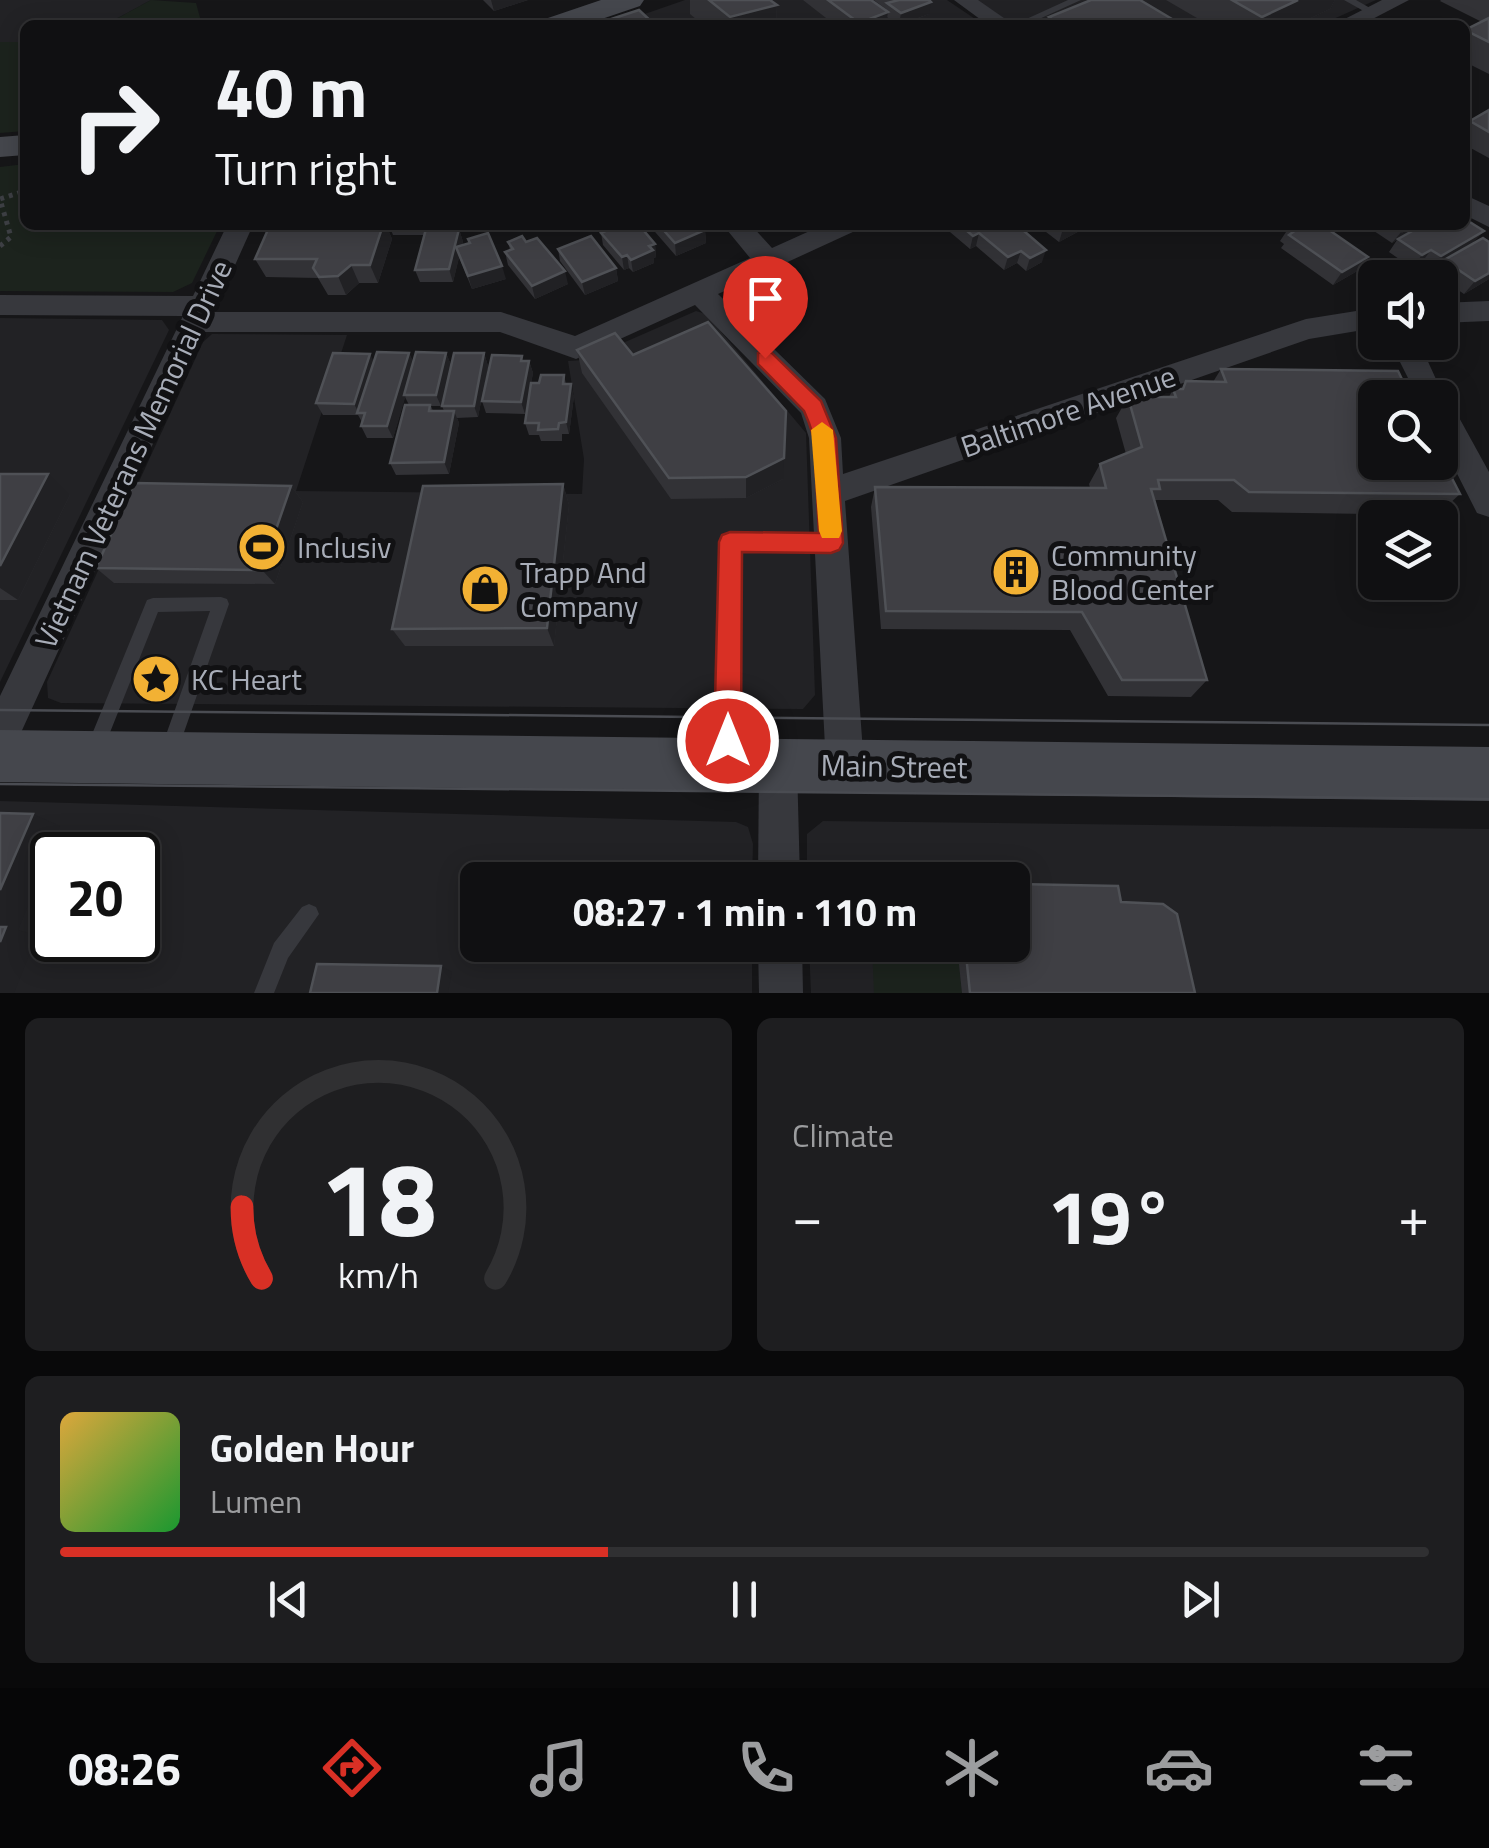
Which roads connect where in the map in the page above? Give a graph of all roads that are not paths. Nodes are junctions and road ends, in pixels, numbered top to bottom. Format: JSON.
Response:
{"nodes":[{"id":1,"x":630,"y":0,"type":"edge"},
{"id":2,"x":964,"y":0,"type":"edge"},
{"id":3,"x":1076,"y":0,"type":"edge"},
{"id":4,"x":1349,"y":0,"type":"edge"},
{"id":5,"x":1398,"y":0,"type":"edge"},
{"id":6,"x":1372,"y":12,"type":"junction"},
{"id":7,"x":570,"y":20,"type":"edge"},
{"id":8,"x":995,"y":20,"type":"edge"},
{"id":9,"x":1030,"y":20,"type":"edge"},
{"id":10,"x":1355,"y":20,"type":"edge"},
{"id":11,"x":238,"y":230,"type":"edge"},
{"id":12,"x":740,"y":230,"type":"edge"},
{"id":13,"x":835,"y":230,"type":"edge"},
{"id":14,"x":768,"y":261,"type":"junction"},
{"id":15,"x":700,"y":293,"type":"junction"},
{"id":16,"x":0,"y":305,"type":"edge"},
{"id":17,"x":1489,"y":311,"type":"edge"},
{"id":18,"x":1458,"y":312,"type":"edge"},
{"id":19,"x":199,"y":314,"type":"junction"},
{"id":20,"x":1358,"y":320,"type":"edge"},
{"id":21,"x":1458,"y":444,"type":"edge"},
{"id":22,"x":828,"y":493,"type":"junction"},
{"id":23,"x":1489,"y":503,"type":"edge"},
{"id":24,"x":832,"y":552,"type":"junction"},
{"id":25,"x":0,"y":737,"type":"edge"},
{"id":26,"x":0,"y":756,"type":"edge"},
{"id":27,"x":92,"y":757,"type":"junction"},
{"id":28,"x":167,"y":758,"type":"junction"},
{"id":29,"x":753,"y":765,"type":"junction"},
{"id":30,"x":845,"y":766,"type":"junction"},
{"id":31,"x":1489,"y":774,"type":"edge"},
{"id":32,"x":775,"y":862,"type":"edge"},
{"id":33,"x":309,"y":914,"type":"dead end"},
{"id":34,"x":780,"y":962,"type":"edge"},
{"id":35,"x":264,"y":993,"type":"edge"},
{"id":36,"x":781,"y":993,"type":"edge"}],
"edges":[{"from":1,"to":7,"type":"main road"},
{"from":2,"to":8,"type":"street"},
{"from":3,"to":9,"type":"lane"},
{"from":4,"to":6,"type":"lane"},
{"from":5,"to":6,"type":"street"},
{"from":6,"to":10,"type":"street"},
{"from":11,"to":19,"type":"street","name":"Vietnam Veterans Memorial Drive"},
{"from":12,"to":14,"type":"street"},
{"from":13,"to":14,"type":"street"},
{"from":14,"to":15,"type":"street"},
{"from":15,"to":19,"type":"street"},
{"from":15,"to":22,"type":"street"},
{"from":16,"to":19,"type":"street"},
{"from":17,"to":18,"type":"street"},
{"from":19,"to":25,"type":"street","name":"Vietnam Veterans Memorial Drive"},
{"from":20,"to":22,"type":"street","name":"Baltimore Avenue"},
{"from":21,"to":23,"type":"street"},
{"from":22,"to":24,"type":"street"},
{"from":24,"to":29,"type":"lane"},
{"from":24,"to":30,"type":"street"},
{"from":26,"to":27,"type":"main road","name":"Main Street"},
{"from":27,"to":28,"type":"main road","name":"Main Street"},
{"from":27,"to":28,"type":"lane"},
{"from":28,"to":29,"type":"main road","name":"Main Street"},
{"from":29,"to":30,"type":"main road","name":"Main Street"},
{"from":29,"to":32,"type":"street"},
{"from":30,"to":31,"type":"main road","name":"Main Street"},
{"from":33,"to":35,"type":"lane"},
{"from":34,"to":36,"type":"street"}]}
